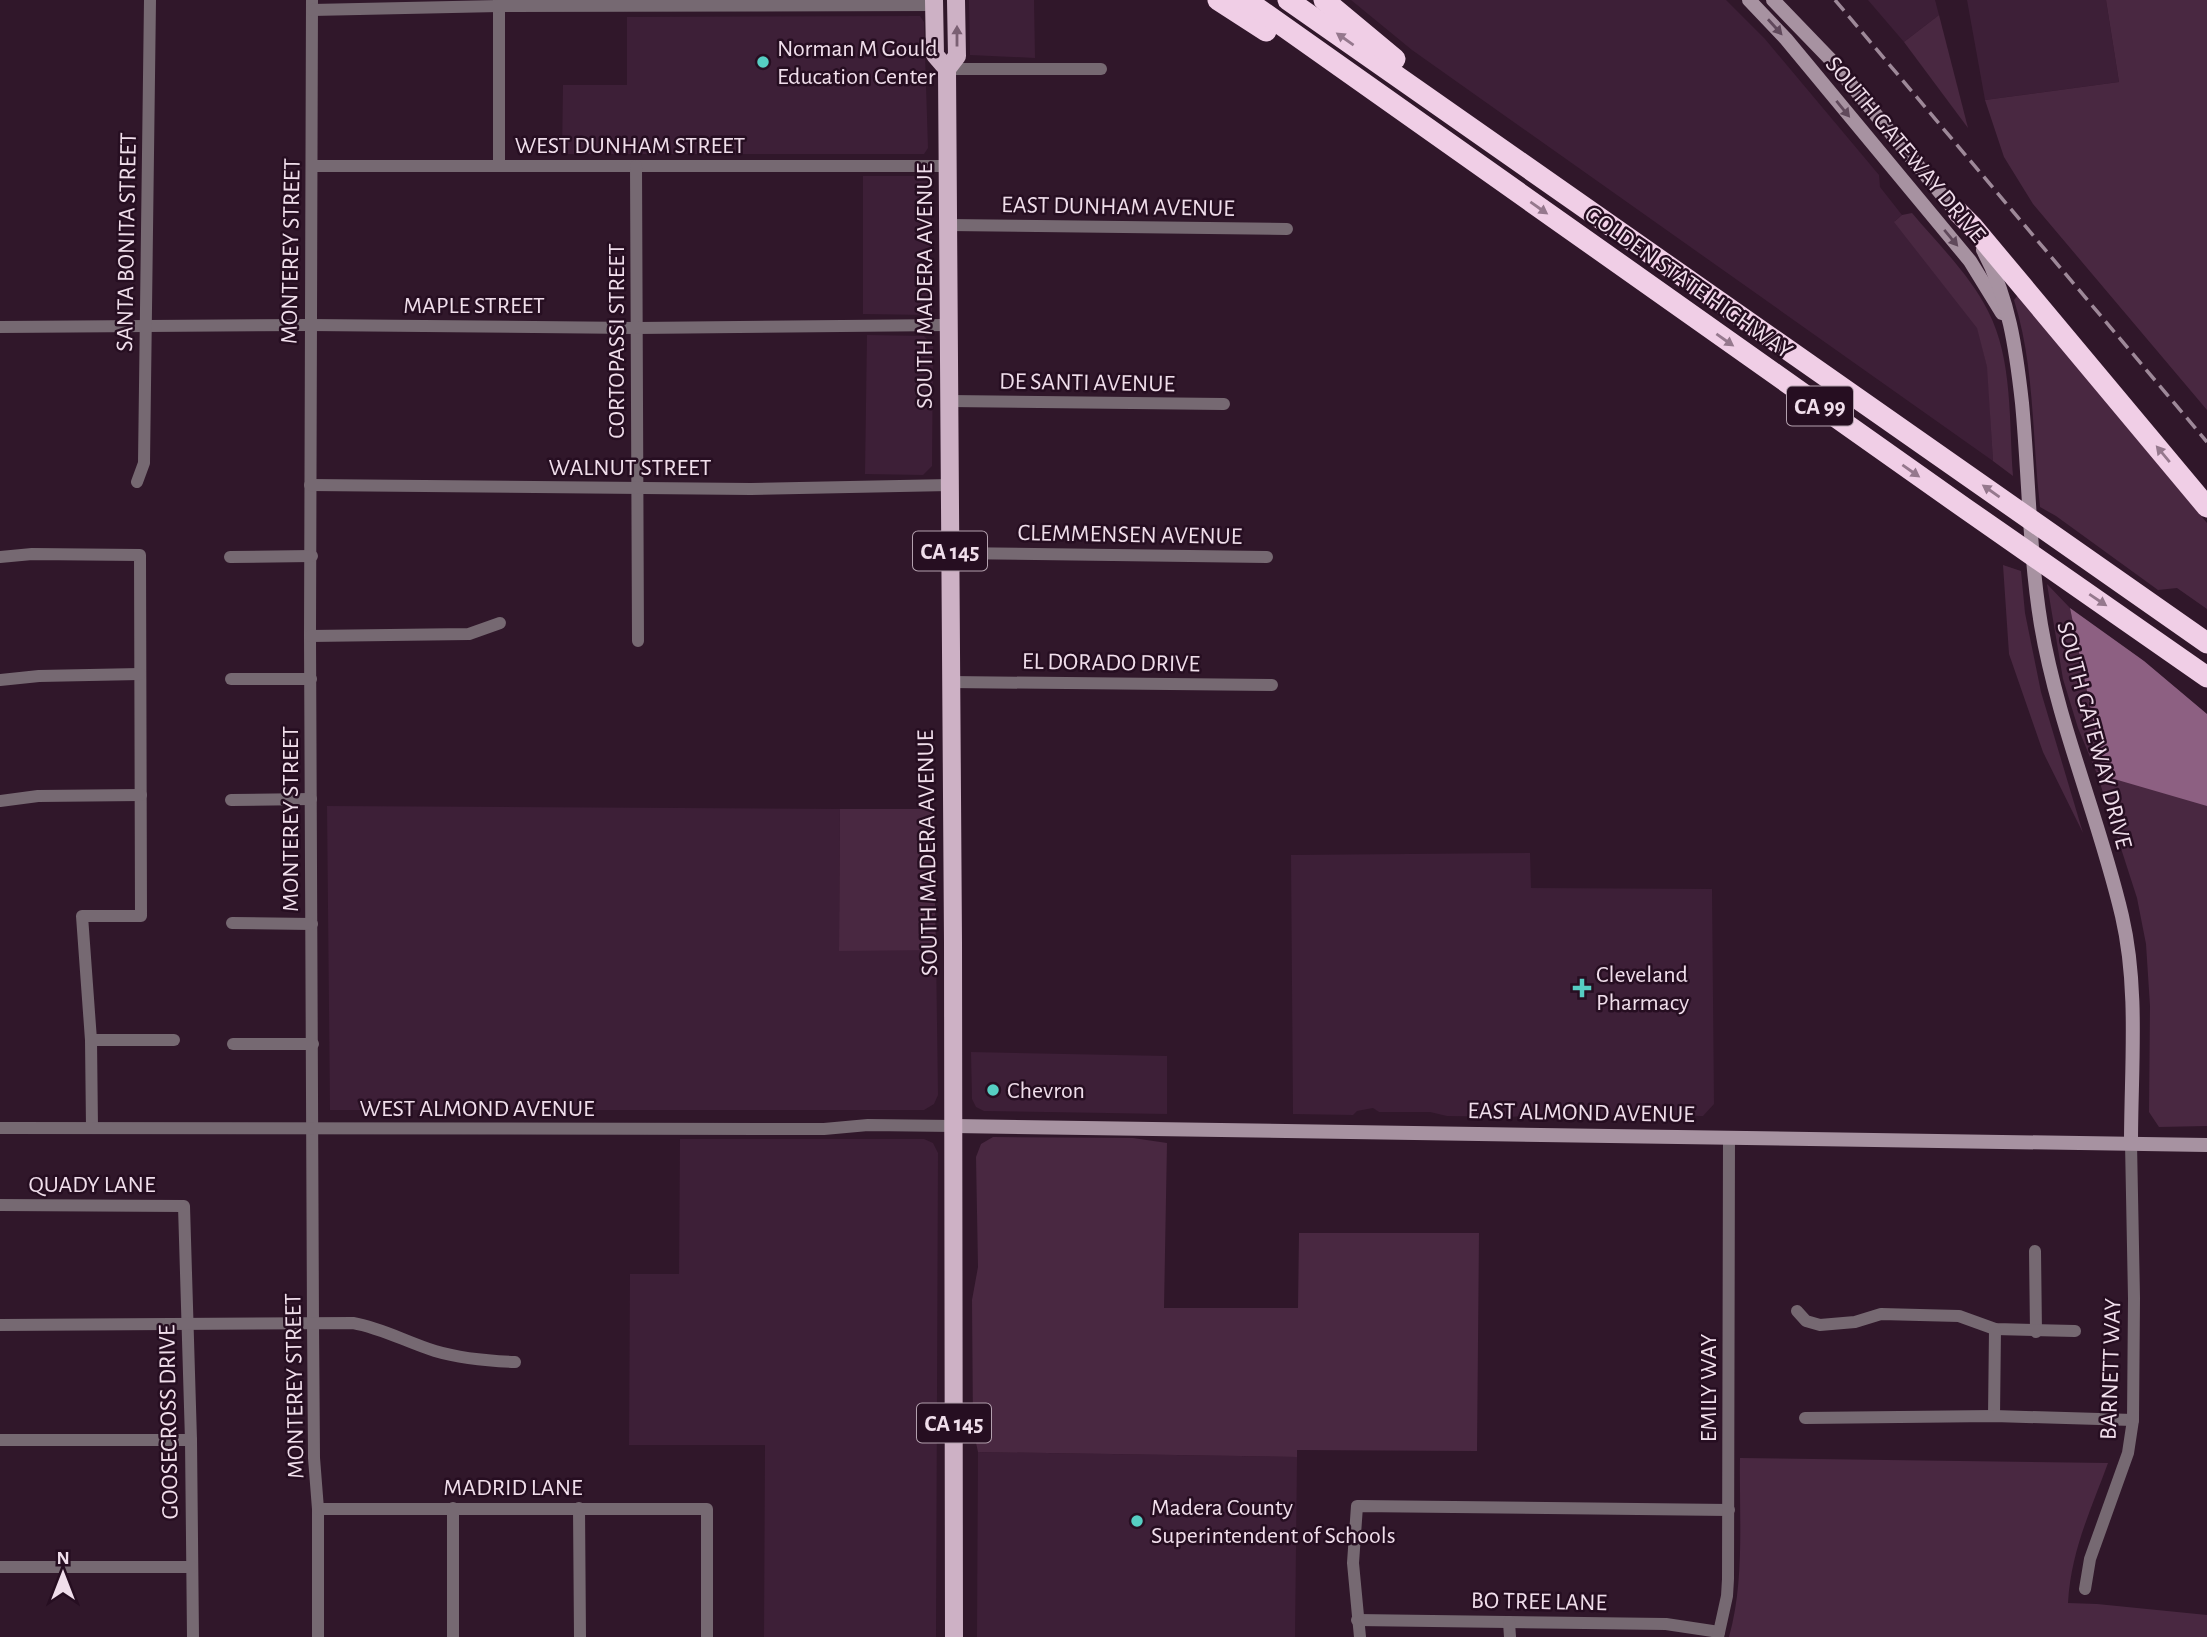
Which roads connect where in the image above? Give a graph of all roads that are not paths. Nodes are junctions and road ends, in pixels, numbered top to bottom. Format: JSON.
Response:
{"nodes":[{"id":1,"x":150,"y":0,"type":"edge"},
{"id":2,"x":956,"y":0,"type":"edge"},
{"id":3,"x":1218,"y":0,"type":"edge"},
{"id":4,"x":1246,"y":0,"type":"edge"},
{"id":5,"x":1289,"y":0,"type":"edge"},
{"id":6,"x":1324,"y":0,"type":"edge"},
{"id":7,"x":1749,"y":0,"type":"edge"},
{"id":8,"x":1773,"y":0,"type":"edge"},
{"id":9,"x":934,"y":2,"type":"edge"},
{"id":10,"x":499,"y":3,"type":"edge"},
{"id":11,"x":312,"y":5,"type":"edge"},
{"id":12,"x":947,"y":69,"type":"junction"},
{"id":13,"x":1101,"y":69,"type":"dead end"},
{"id":14,"x":1502,"y":148,"type":"junction"},
{"id":15,"x":499,"y":165,"type":"junction"},
{"id":16,"x":312,"y":166,"type":"junction"},
{"id":17,"x":636,"y":166,"type":"junction"},
{"id":18,"x":948,"y":166,"type":"junction"},
{"id":19,"x":1483,"y":169,"type":"junction"},
{"id":20,"x":1924,"y":172,"type":"junction"},
{"id":21,"x":1906,"y":186,"type":"junction"},
{"id":22,"x":1958,"y":212,"type":"junction"},
{"id":23,"x":948,"y":225,"type":"junction"},
{"id":24,"x":1287,"y":229,"type":"dead end"},
{"id":25,"x":310,"y":325,"type":"junction"},
{"id":26,"x":948,"y":325,"type":"junction"},
{"id":27,"x":145,"y":326,"type":"junction"},
{"id":28,"x":0,"y":327,"type":"edge"},
{"id":29,"x":637,"y":328,"type":"junction"},
{"id":30,"x":2013,"y":337,"type":"junction"},
{"id":31,"x":949,"y":401,"type":"junction"},
{"id":32,"x":1224,"y":404,"type":"dead end"},
{"id":33,"x":137,"y":482,"type":"dead end"},
{"id":34,"x":310,"y":485,"type":"junction"},
{"id":35,"x":950,"y":485,"type":"junction"},
{"id":36,"x":638,"y":488,"type":"junction"},
{"id":37,"x":2207,"y":507,"type":"edge"},
{"id":38,"x":950,"y":553,"type":"junction"},
{"id":39,"x":312,"y":556,"type":"junction"},
{"id":40,"x":0,"y":557,"type":"edge"},
{"id":41,"x":230,"y":557,"type":"dead end"},
{"id":42,"x":1267,"y":557,"type":"dead end"},
{"id":43,"x":500,"y":623,"type":"dead end"},
{"id":44,"x":310,"y":636,"type":"junction"},
{"id":45,"x":2157,"y":640,"type":"junction"},
{"id":46,"x":638,"y":641,"type":"dead end"},
{"id":47,"x":2207,"y":643,"type":"edge"},
{"id":48,"x":140,"y":674,"type":"junction"},
{"id":49,"x":2207,"y":677,"type":"edge"},
{"id":50,"x":231,"y":679,"type":"dead end"},
{"id":51,"x":311,"y":679,"type":"junction"},
{"id":52,"x":0,"y":680,"type":"edge"},
{"id":53,"x":950,"y":682,"type":"junction"},
{"id":54,"x":1272,"y":685,"type":"dead end"},
{"id":55,"x":2207,"y":692,"type":"edge"},
{"id":56,"x":141,"y":795,"type":"junction"},
{"id":57,"x":311,"y":799,"type":"junction"},
{"id":58,"x":231,"y":800,"type":"dead end"},
{"id":59,"x":0,"y":802,"type":"edge"},
{"id":60,"x":232,"y":923,"type":"dead end"},
{"id":61,"x":312,"y":924,"type":"junction"},
{"id":62,"x":91,"y":1040,"type":"junction"},
{"id":63,"x":174,"y":1040,"type":"dead end"},
{"id":64,"x":233,"y":1045,"type":"dead end"},
{"id":65,"x":313,"y":1045,"type":"junction"},
{"id":66,"x":954,"y":1126,"type":"junction"},
{"id":67,"x":0,"y":1128,"type":"edge"},
{"id":68,"x":92,"y":1128,"type":"junction"},
{"id":69,"x":313,"y":1129,"type":"junction"},
{"id":70,"x":1729,"y":1137,"type":"junction"},
{"id":71,"x":2131,"y":1143,"type":"junction"},
{"id":72,"x":2207,"y":1144,"type":"edge"},
{"id":73,"x":0,"y":1205,"type":"edge"},
{"id":74,"x":184,"y":1206,"type":"joint"},
{"id":75,"x":2035,"y":1251,"type":"dead end"},
{"id":76,"x":1797,"y":1311,"type":"dead end"},
{"id":77,"x":313,"y":1323,"type":"junction"},
{"id":78,"x":0,"y":1325,"type":"edge"},
{"id":79,"x":187,"y":1325,"type":"junction"},
{"id":80,"x":1995,"y":1329,"type":"junction"},
{"id":81,"x":2075,"y":1331,"type":"dead end"},
{"id":82,"x":2036,"y":1332,"type":"junction"},
{"id":83,"x":515,"y":1362,"type":"dead end"},
{"id":84,"x":1994,"y":1416,"type":"junction"},
{"id":85,"x":1805,"y":1418,"type":"dead end"},
{"id":86,"x":2133,"y":1420,"type":"junction"},
{"id":87,"x":0,"y":1440,"type":"edge"},
{"id":88,"x":191,"y":1440,"type":"junction"},
{"id":89,"x":453,"y":1508,"type":"junction"},
{"id":90,"x":579,"y":1508,"type":"junction"},
{"id":91,"x":318,"y":1509,"type":"junction"},
{"id":92,"x":1729,"y":1510,"type":"junction"},
{"id":93,"x":0,"y":1567,"type":"edge"},
{"id":94,"x":192,"y":1567,"type":"junction"},
{"id":95,"x":2085,"y":1589,"type":"dead end"},
{"id":96,"x":1357,"y":1620,"type":"junction"},
{"id":97,"x":1509,"y":1622,"type":"junction"},
{"id":98,"x":1637,"y":1630,"type":"edge"},
{"id":99,"x":1719,"y":1634,"type":"edge"},
{"id":100,"x":193,"y":1637,"type":"edge"},
{"id":101,"x":318,"y":1637,"type":"edge"},
{"id":102,"x":453,"y":1637,"type":"edge"},
{"id":103,"x":579,"y":1637,"type":"edge"},
{"id":104,"x":707,"y":1637,"type":"edge"},
{"id":105,"x":954,"y":1637,"type":"edge"},
{"id":106,"x":1360,"y":1637,"type":"edge"},
{"id":107,"x":1510,"y":1637,"type":"edge"}],
"edges":[{"from":1,"to":27,"type":"street","name":"SANTA BONITA STREET"},
{"from":12,"to":2,"type":"main road","name":"SOUTH MADERA AVENUE","number":"CA 145","one_way":true},
{"from":3,"to":19,"type":"highway"},
{"from":4,"to":19,"type":"highway","name":"GOLDEN STATE HIGHWAY","number":"CA 99"},
{"from":14,"to":5,"type":"highway","name":"GOLDEN STATE HIGHWAY","number":"CA 99","one_way":true},
{"from":6,"to":14,"type":"highway"},
{"from":7,"to":21,"type":"main road","name":"SOUTH GATEWAY DRIVE","one_way":true},
{"from":8,"to":20,"type":"main road","name":"SOUTH GATEWAY DRIVE"},
{"from":9,"to":10,"type":"street"},
{"from":9,"to":12,"type":"main road","name":"SOUTH MADERA AVENUE","number":"CA 145"},
{"from":10,"to":11,"type":"street"},
{"from":10,"to":15,"type":"street"},
{"from":11,"to":16,"type":"street","name":"MONTEREY STREET"},
{"from":12,"to":13,"type":"street"},
{"from":12,"to":18,"type":"main road","name":"SOUTH MADERA AVENUE","number":"CA 145"},
{"from":47,"to":14,"type":"highway","name":"GOLDEN STATE HIGHWAY","number":"CA 99","one_way":true},
{"from":15,"to":16,"type":"street","name":"WEST DUNHAM STREET"},
{"from":15,"to":17,"type":"street","name":"WEST DUNHAM STREET"},
{"from":16,"to":25,"type":"street","name":"MONTEREY STREET"},
{"from":17,"to":18,"type":"street","name":"WEST DUNHAM STREET"},
{"from":17,"to":29,"type":"street","name":"CORTOPASSI STREET"},
{"from":18,"to":23,"type":"main road","name":"SOUTH MADERA AVENUE","number":"CA 145"},
{"from":19,"to":45,"type":"highway","name":"GOLDEN STATE HIGHWAY","number":"CA 99","one_way":true},
{"from":20,"to":21,"type":"main road"},
{"from":20,"to":22,"type":"main road","name":"SOUTH GATEWAY DRIVE"},
{"from":21,"to":30,"type":"main road","name":"SOUTH GATEWAY DRIVE","one_way":true},
{"from":22,"to":30,"type":"main road","name":"SOUTH GATEWAY DRIVE"},
{"from":37,"to":22,"type":"highway","one_way":true},
{"from":23,"to":24,"type":"street","name":"EAST DUNHAM AVENUE"},
{"from":23,"to":26,"type":"main road","name":"SOUTH MADERA AVENUE","number":"CA 145"},
{"from":25,"to":27,"type":"street","name":"MAPLE STREET"},
{"from":25,"to":29,"type":"street","name":"MAPLE STREET"},
{"from":25,"to":34,"type":"street","name":"MONTEREY STREET"},
{"from":26,"to":29,"type":"street","name":"MAPLE STREET"},
{"from":26,"to":31,"type":"main road","name":"SOUTH MADERA AVENUE","number":"CA 145"},
{"from":27,"to":28,"type":"street","name":"MAPLE STREET"},
{"from":27,"to":33,"type":"street","name":"SANTA BONITA STREET"},
{"from":29,"to":36,"type":"street","name":"CORTOPASSI STREET"},
{"from":30,"to":71,"type":"main road","name":"SOUTH GATEWAY DRIVE"},
{"from":31,"to":32,"type":"street","name":"DE SANTI AVENUE"},
{"from":31,"to":35,"type":"main road","name":"SOUTH MADERA AVENUE","number":"CA 145"},
{"from":34,"to":36,"type":"street","name":"WALNUT STREET"},
{"from":34,"to":39,"type":"street","name":"MONTEREY STREET"},
{"from":35,"to":36,"type":"street","name":"WALNUT STREET"},
{"from":35,"to":38,"type":"main road","name":"SOUTH MADERA AVENUE","number":"CA 145"},
{"from":36,"to":46,"type":"street","name":"CORTOPASSI STREET"},
{"from":38,"to":42,"type":"street","name":"CLEMMENSEN AVENUE"},
{"from":38,"to":53,"type":"main road","name":"SOUTH MADERA AVENUE","number":"CA 145"},
{"from":39,"to":41,"type":"street"},
{"from":39,"to":44,"type":"street","name":"MONTEREY STREET"},
{"from":40,"to":48,"type":"street"},
{"from":43,"to":44,"type":"street"},
{"from":44,"to":51,"type":"street","name":"MONTEREY STREET"},
{"from":45,"to":49,"type":"highway","name":"GOLDEN STATE HIGHWAY","number":"CA 99"},
{"from":45,"to":55,"type":"highway"},
{"from":48,"to":52,"type":"street"},
{"from":48,"to":56,"type":"street"},
{"from":50,"to":51,"type":"street"},
{"from":51,"to":57,"type":"street","name":"MONTEREY STREET"},
{"from":53,"to":54,"type":"street","name":"EL DORADO DRIVE"},
{"from":53,"to":66,"type":"main road","name":"SOUTH MADERA AVENUE","number":"CA 145"},
{"from":56,"to":59,"type":"street"},
{"from":56,"to":62,"type":"street"},
{"from":57,"to":58,"type":"street"},
{"from":57,"to":61,"type":"street","name":"MONTEREY STREET"},
{"from":60,"to":61,"type":"street"},
{"from":61,"to":65,"type":"street","name":"MONTEREY STREET"},
{"from":62,"to":63,"type":"street"},
{"from":62,"to":68,"type":"street"},
{"from":64,"to":65,"type":"street"},
{"from":65,"to":69,"type":"street","name":"MONTEREY STREET"},
{"from":66,"to":69,"type":"street","name":"WEST ALMOND AVENUE"},
{"from":66,"to":70,"type":"main road","name":"EAST ALMOND AVENUE"},
{"from":66,"to":105,"type":"main road","name":"SOUTH MADERA AVENUE","number":"CA 145"},
{"from":67,"to":68,"type":"street","name":"WEST ALMOND AVENUE"},
{"from":68,"to":69,"type":"street","name":"WEST ALMOND AVENUE"},
{"from":69,"to":77,"type":"street","name":"MONTEREY STREET"},
{"from":70,"to":71,"type":"main road","name":"EAST ALMOND AVENUE"},
{"from":70,"to":92,"type":"street","name":"EMILY WAY"},
{"from":71,"to":72,"type":"main road","name":"EAST ALMOND AVENUE"},
{"from":71,"to":86,"type":"street","name":"BARNETT WAY"},
{"from":73,"to":74,"type":"street","name":"QUADY LANE"},
{"from":74,"to":79,"type":"street","name":"GOOSECROSS DRIVE"},
{"from":75,"to":82,"type":"street"},
{"from":76,"to":80,"type":"street"},
{"from":77,"to":79,"type":"street"},
{"from":77,"to":83,"type":"street"},
{"from":77,"to":91,"type":"street","name":"MONTEREY STREET"},
{"from":78,"to":79,"type":"street"},
{"from":79,"to":88,"type":"street","name":"GOOSECROSS DRIVE"},
{"from":80,"to":82,"type":"street"},
{"from":80,"to":84,"type":"street"},
{"from":81,"to":82,"type":"street"},
{"from":84,"to":85,"type":"street"},
{"from":84,"to":86,"type":"street"},
{"from":86,"to":95,"type":"street","name":"BARNETT WAY"},
{"from":87,"to":88,"type":"street"},
{"from":88,"to":94,"type":"street","name":"GOOSECROSS DRIVE"},
{"from":89,"to":90,"type":"street","name":"MADRID LANE"},
{"from":89,"to":91,"type":"street","name":"MADRID LANE"},
{"from":89,"to":102,"type":"street"},
{"from":90,"to":103,"type":"street"},
{"from":90,"to":104,"type":"street","name":"MADRID LANE"},
{"from":91,"to":101,"type":"street","name":"MONTEREY STREET"},
{"from":92,"to":96,"type":"street"},
{"from":92,"to":99,"type":"street","name":"EMILY WAY"},
{"from":93,"to":94,"type":"street"},
{"from":94,"to":100,"type":"street","name":"GOOSECROSS DRIVE"},
{"from":96,"to":97,"type":"street","name":"BO TREE LANE"},
{"from":96,"to":106,"type":"street"},
{"from":97,"to":98,"type":"street","name":"BO TREE LANE"},
{"from":97,"to":107,"type":"street"},
{"from":98,"to":99,"type":"street","name":"BO TREE LANE"}]}
